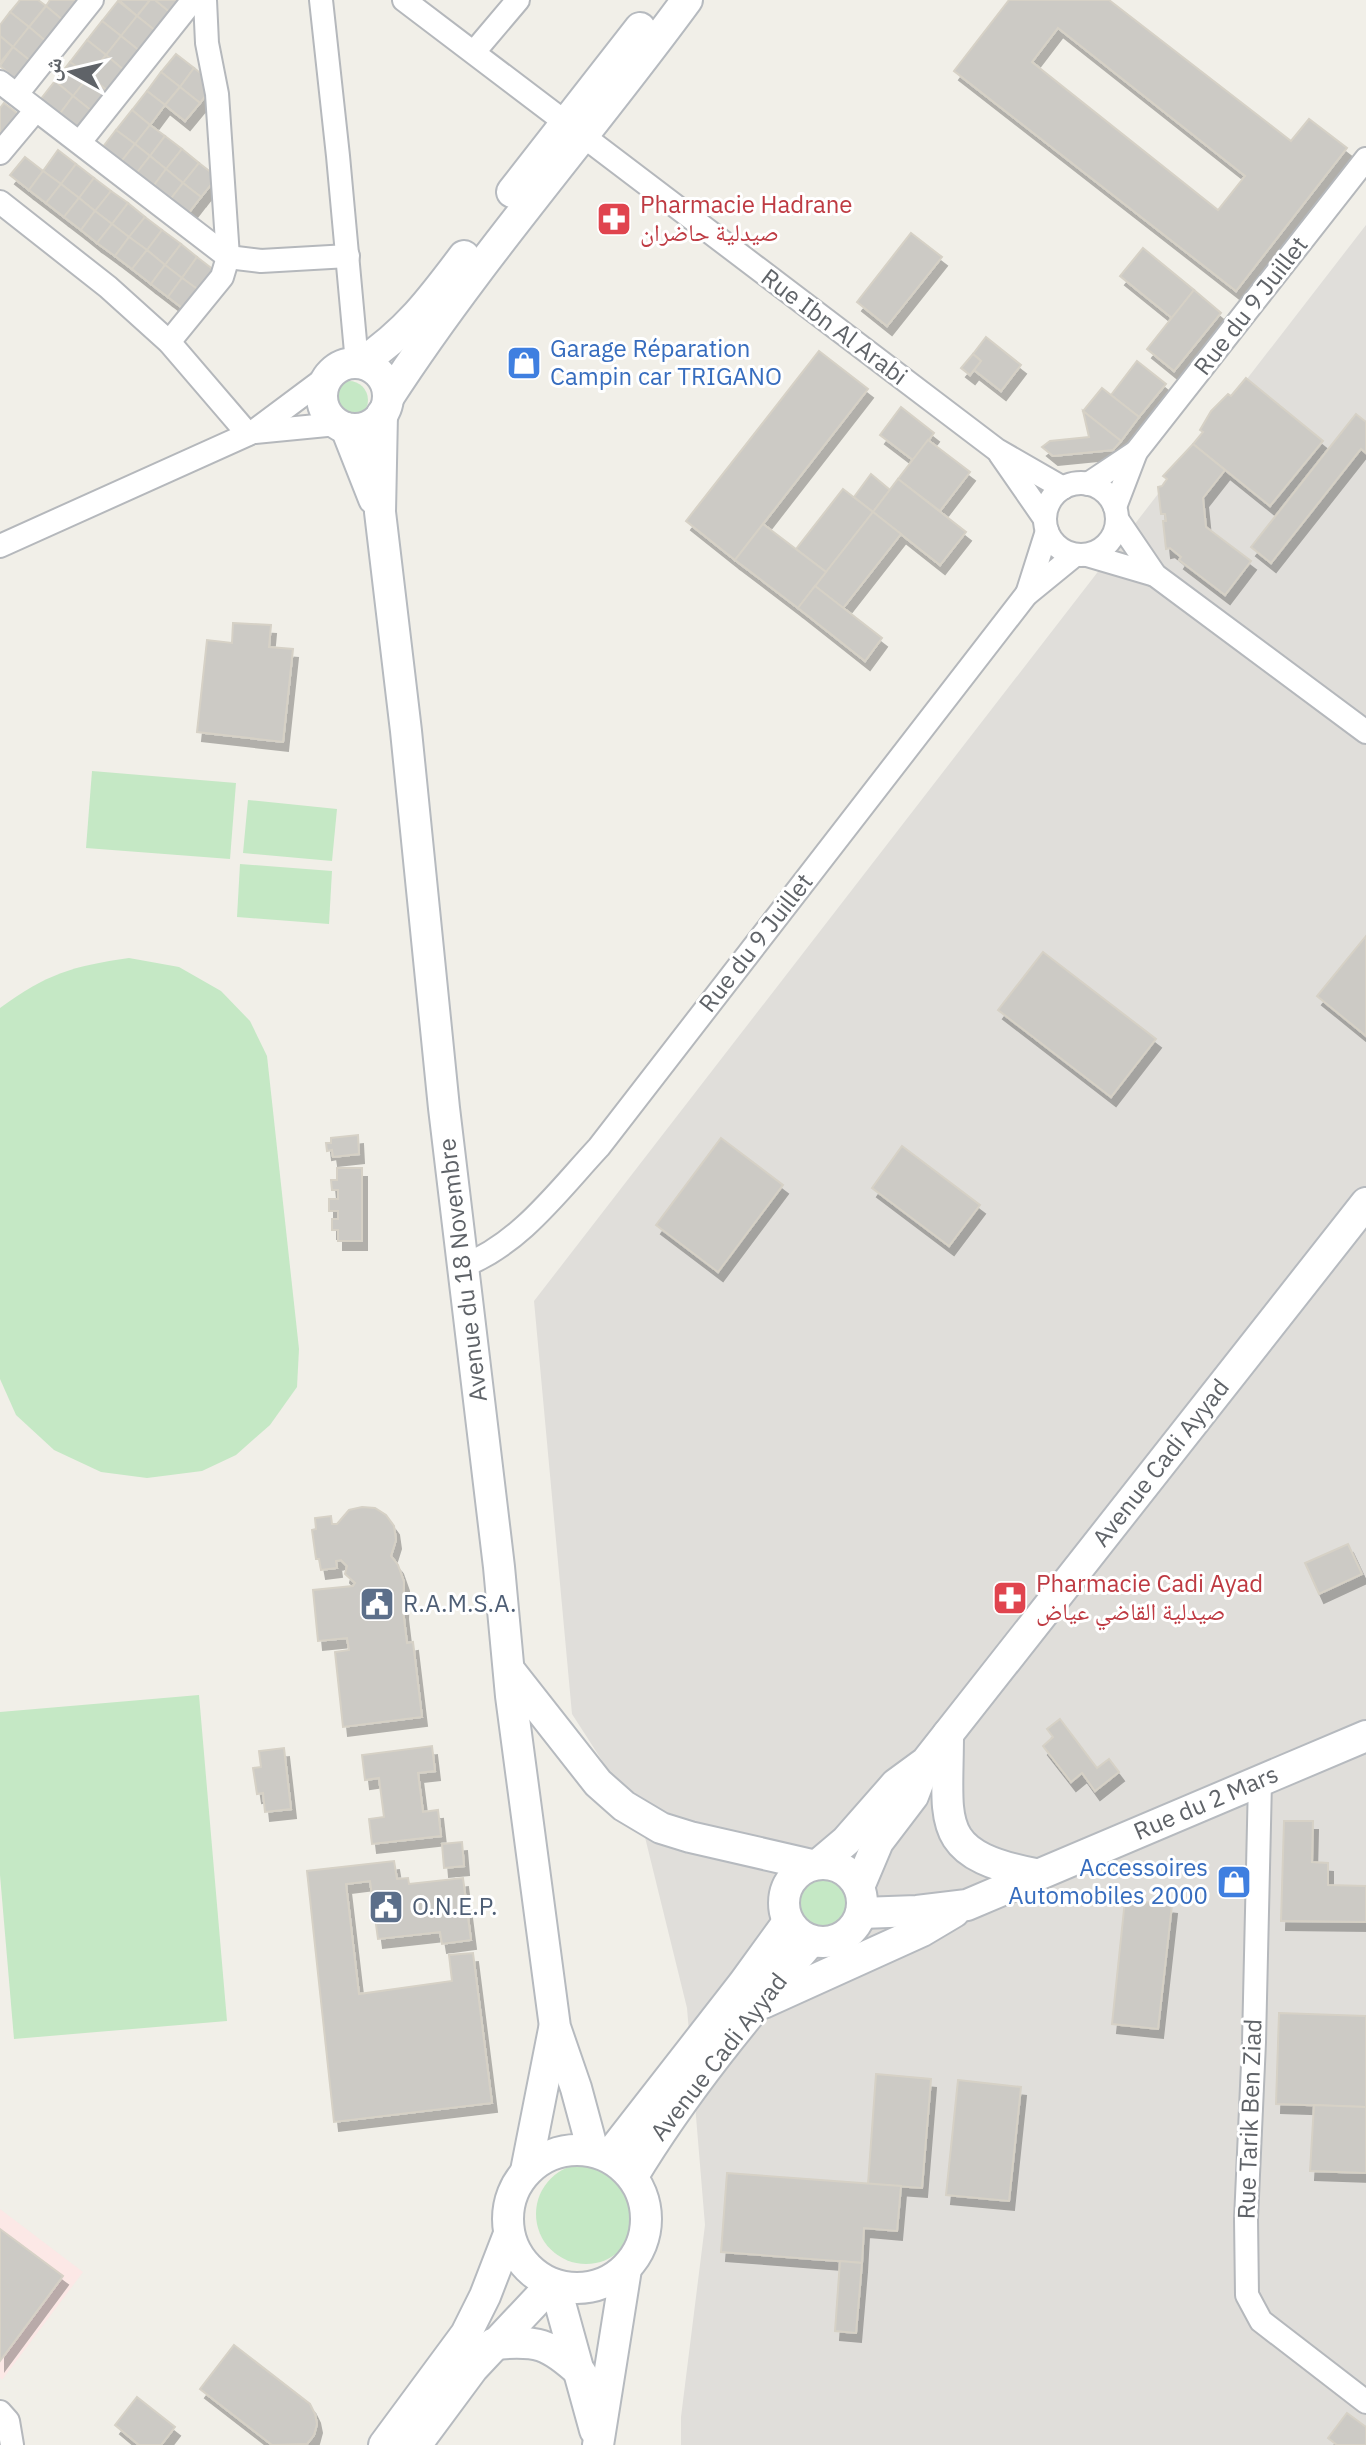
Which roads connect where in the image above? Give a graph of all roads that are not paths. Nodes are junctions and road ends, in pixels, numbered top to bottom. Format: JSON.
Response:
{"nodes":[{"id":1,"x":92,"y":0,"type":"edge"},
{"id":2,"x":193,"y":0,"type":"edge"},
{"id":3,"x":205,"y":0,"type":"edge"},
{"id":4,"x":321,"y":0,"type":"edge"},
{"id":5,"x":404,"y":0,"type":"edge"},
{"id":6,"x":518,"y":0,"type":"edge"},
{"id":7,"x":661,"y":0,"type":"edge"},
{"id":8,"x":687,"y":0,"type":"edge"},
{"id":9,"x":474,"y":52,"type":"junction"},
{"id":10,"x":8,"y":88,"type":"edge"},
{"id":11,"x":36,"y":110,"type":"junction"},
{"id":12,"x":573,"y":130,"type":"junction"},
{"id":13,"x":80,"y":142,"type":"junction"},
{"id":14,"x":0,"y":153,"type":"edge"},
{"id":15,"x":1366,"y":159,"type":"edge"},
{"id":16,"x":0,"y":202,"type":"edge"},
{"id":17,"x":348,"y":256,"type":"junction"},
{"id":18,"x":228,"y":257,"type":"junction"},
{"id":19,"x":169,"y":342,"type":"junction"},
{"id":20,"x":359,"y":363,"type":"junction"},
{"id":21,"x":328,"y":376,"type":"junction"},
{"id":22,"x":385,"y":406,"type":"junction"},
{"id":23,"x":342,"y":426,"type":"junction"},
{"id":24,"x":251,"y":433,"type":"junction"},
{"id":25,"x":997,"y":450,"type":"junction"},
{"id":26,"x":1136,"y":452,"type":"junction"},
{"id":27,"x":1088,"y":484,"type":"junction"},
{"id":28,"x":1063,"y":488,"type":"junction"},
{"id":29,"x":380,"y":512,"type":"junction"},
{"id":30,"x":1116,"y":513,"type":"junction"},
{"id":31,"x":1046,"y":525,"type":"junction"},
{"id":32,"x":0,"y":546,"type":"edge"},
{"id":33,"x":1081,"y":555,"type":"junction"},
{"id":34,"x":1155,"y":575,"type":"junction"},
{"id":35,"x":1026,"y":595,"type":"junction"},
{"id":36,"x":1366,"y":732,"type":"edge"},
{"id":37,"x":1366,"y":1203,"type":"edge"},
{"id":38,"x":463,"y":1266,"type":"junction"},
{"id":39,"x":510,"y":1671,"type":"junction"},
{"id":40,"x":948,"y":1734,"type":"junction"},
{"id":41,"x":1366,"y":1736,"type":"edge"},
{"id":42,"x":926,"y":1762,"type":"junction"},
{"id":43,"x":1260,"y":1781,"type":"junction"},
{"id":44,"x":816,"y":1864,"type":"junction"},
{"id":45,"x":1035,"y":1874,"type":"junction"},
{"id":46,"x":860,"y":1900,"type":"junction"},
{"id":47,"x":967,"y":1905,"type":"junction"},
{"id":48,"x":799,"y":1932,"type":"junction"},
{"id":49,"x":754,"y":2007,"type":"junction"},
{"id":50,"x":555,"y":2027,"type":"junction"},
{"id":51,"x":601,"y":2154,"type":"junction"},
{"id":52,"x":526,"y":2171,"type":"junction"},
{"id":53,"x":633,"y":2176,"type":"junction"},
{"id":54,"x":509,"y":2234,"type":"junction"},
{"id":55,"x":626,"y":2269,"type":"junction"},
{"id":56,"x":554,"y":2285,"type":"junction"},
{"id":57,"x":493,"y":2344,"type":"junction"},
{"id":58,"x":581,"y":2373,"type":"junction"},
{"id":59,"x":1366,"y":2402,"type":"edge"},
{"id":60,"x":0,"y":2412,"type":"edge"},
{"id":61,"x":12,"y":2445,"type":"edge"},
{"id":62,"x":384,"y":2445,"type":"edge"},
{"id":63,"x":416,"y":2445,"type":"edge"},
{"id":64,"x":598,"y":2445,"type":"edge"}],
"edges":[{"from":1,"to":10,"type":"street"},
{"from":2,"to":13,"type":"street"},
{"from":3,"to":18,"type":"street"},
{"from":4,"to":17,"type":"street"},
{"from":5,"to":9,"type":"street","name":"Rue Ibn Al Arabi"},
{"from":6,"to":9,"type":"street"},
{"from":7,"to":12,"type":"street"},
{"from":8,"to":12,"type":"street"},
{"from":9,"to":12,"type":"street","name":"Rue Ibn Al Arabi"},
{"from":10,"to":11,"type":"street"},
{"from":11,"to":13,"type":"street"},
{"from":11,"to":14,"type":"street"},
{"from":12,"to":20,"type":"street"},
{"from":12,"to":22,"type":"street"},
{"from":12,"to":25,"type":"street","name":"Rue Ibn Al Arabi"},
{"from":13,"to":18,"type":"street"},
{"from":15,"to":26,"type":"street","name":"Rue du 9 Juillet"},
{"from":16,"to":19,"type":"street"},
{"from":17,"to":18,"type":"street"},
{"from":17,"to":20,"type":"street"},
{"from":18,"to":19,"type":"street"},
{"from":19,"to":24,"type":"street"},
{"from":20,"to":21,"type":"street"},
{"from":20,"to":22,"type":"street"},
{"from":21,"to":23,"type":"street"},
{"from":21,"to":24,"type":"street"},
{"from":22,"to":23,"type":"street"},
{"from":22,"to":29,"type":"street","name":"Avenue du 18 Novembre"},
{"from":23,"to":24,"type":"street"},
{"from":23,"to":29,"type":"street","name":"Avenue du 18 Novembre"},
{"from":24,"to":32,"type":"street"},
{"from":25,"to":28,"type":"street","name":"Rue Ibn Al Arabi"},
{"from":25,"to":31,"type":"street","name":"Rue Ibn Al Arabi"},
{"from":26,"to":27,"type":"street","name":"Rue du 9 Juillet"},
{"from":26,"to":30,"type":"street","name":"Rue du 9 Juillet"},
{"from":27,"to":28,"type":"street"},
{"from":27,"to":30,"type":"street"},
{"from":28,"to":31,"type":"street"},
{"from":29,"to":38,"type":"street","name":"Avenue du 18 Novembre"},
{"from":30,"to":33,"type":"street"},
{"from":30,"to":34,"type":"street"},
{"from":31,"to":33,"type":"street"},
{"from":31,"to":35,"type":"street","name":"Rue du 9 Juillet"},
{"from":33,"to":34,"type":"street"},
{"from":33,"to":35,"type":"street","name":"Rue du 9 Juillet"},
{"from":34,"to":36,"type":"street"},
{"from":35,"to":38,"type":"street","name":"Rue du 9 Juillet"},
{"from":37,"to":40,"type":"street","name":"Avenue Cadi Ayyad"},
{"from":38,"to":39,"type":"street","name":"Avenue du 18 Novembre"},
{"from":39,"to":44,"type":"street"},
{"from":39,"to":50,"type":"street","name":"Avenue du 18 Novembre"},
{"from":40,"to":42,"type":"street","name":"Avenue Cadi Ayyad"},
{"from":40,"to":45,"type":"street"},
{"from":41,"to":43,"type":"street","name":"Rue du 2 Mars"},
{"from":42,"to":44,"type":"street","name":"Avenue Cadi Ayyad"},
{"from":42,"to":46,"type":"street","name":"Avenue Cadi Ayyad"},
{"from":43,"to":45,"type":"street","name":"Rue du 2 Mars"},
{"from":43,"to":59,"type":"street","name":"Rue Tarik Ben Ziad"},
{"from":44,"to":46,"type":"street"},
{"from":44,"to":48,"type":"street"},
{"from":45,"to":47,"type":"street","name":"Rue du 2 Mars"},
{"from":46,"to":47,"type":"street","name":"Rue du 2 Mars"},
{"from":46,"to":48,"type":"street"},
{"from":47,"to":49,"type":"street"},
{"from":48,"to":49,"type":"street","name":"Avenue Cadi Ayyad"},
{"from":48,"to":51,"type":"street","name":"Avenue Cadi Ayyad"},
{"from":49,"to":53,"type":"street","name":"Avenue Cadi Ayyad"},
{"from":50,"to":51,"type":"street","name":"Avenue du 18 Novembre"},
{"from":50,"to":52,"type":"street","name":"Avenue du 18 Novembre"},
{"from":51,"to":52,"type":"street"},
{"from":51,"to":53,"type":"street"},
{"from":52,"to":54,"type":"street"},
{"from":53,"to":55,"type":"street"},
{"from":54,"to":56,"type":"street"},
{"from":54,"to":62,"type":"street"},
{"from":55,"to":56,"type":"street"},
{"from":55,"to":64,"type":"street"},
{"from":56,"to":57,"type":"street"},
{"from":56,"to":58,"type":"street"},
{"from":57,"to":58,"type":"street"},
{"from":57,"to":63,"type":"street"},
{"from":58,"to":64,"type":"street"},
{"from":60,"to":61,"type":"street"}]}
